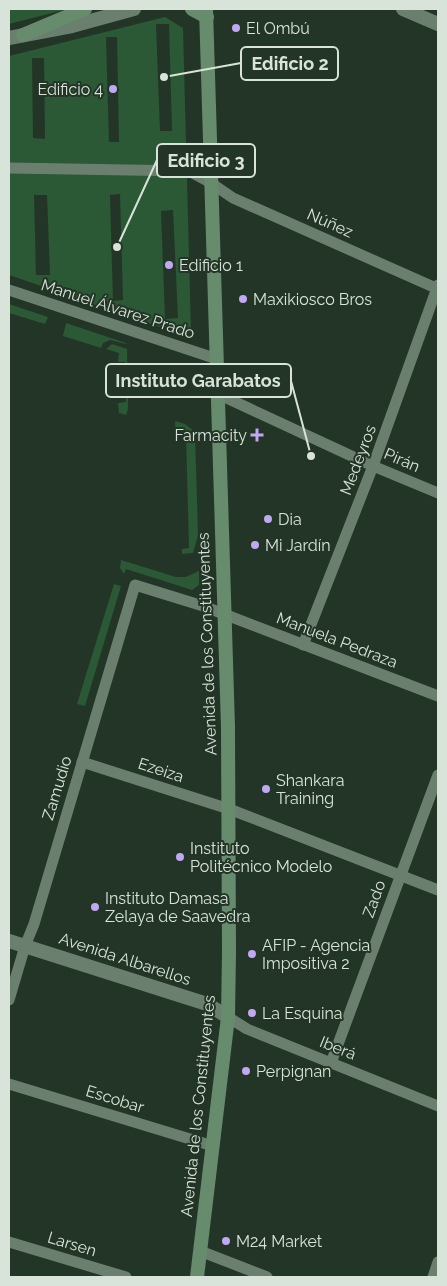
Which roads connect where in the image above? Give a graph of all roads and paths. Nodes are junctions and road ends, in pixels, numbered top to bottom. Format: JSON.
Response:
{"nodes":[{"id":1,"x":84,"y":9,"type":"edge"},
{"id":2,"x":134,"y":9,"type":"edge"},
{"id":3,"x":192,"y":9,"type":"edge"},
{"id":4,"x":403,"y":9,"type":"edge"},
{"id":5,"x":206,"y":13,"type":"edge"},
{"id":6,"x":438,"y":24,"type":"edge"},
{"id":7,"x":23,"y":35,"type":"junction"},
{"id":8,"x":9,"y":38,"type":"edge"},
{"id":9,"x":9,"y":168,"type":"edge"},
{"id":10,"x":212,"y":183,"type":"junction"},
{"id":11,"x":438,"y":287,"type":"edge"},
{"id":12,"x":9,"y":290,"type":"edge"},
{"id":13,"x":217,"y":359,"type":"junction"},
{"id":14,"x":218,"y":394,"type":"junction"},
{"id":15,"x":373,"y":466,"type":"junction"},
{"id":16,"x":438,"y":493,"type":"edge"},
{"id":17,"x":136,"y":585,"type":"joint"},
{"id":18,"x":224,"y":615,"type":"junction"},
{"id":19,"x":303,"y":645,"type":"junction"},
{"id":20,"x":438,"y":696,"type":"edge"},
{"id":21,"x":82,"y":762,"type":"junction"},
{"id":22,"x":438,"y":775,"type":"edge"},
{"id":23,"x":229,"y":810,"type":"junction"},
{"id":24,"x":400,"y":875,"type":"junction"},
{"id":25,"x":438,"y":890,"type":"edge"},
{"id":26,"x":9,"y":941,"type":"edge"},
{"id":27,"x":25,"y":946,"type":"junction"},
{"id":28,"x":9,"y":1000,"type":"edge"},
{"id":29,"x":228,"y":1017,"type":"junction"},
{"id":30,"x":331,"y":1063,"type":"junction"},
{"id":31,"x":9,"y":1084,"type":"edge"},
{"id":32,"x":438,"y":1106,"type":"edge"},
{"id":33,"x":213,"y":1146,"type":"junction"},
{"id":34,"x":9,"y":1242,"type":"edge"},
{"id":35,"x":200,"y":1251,"type":"junction"},
{"id":36,"x":438,"y":1262,"type":"edge"},
{"id":37,"x":126,"y":1277,"type":"edge"},
{"id":38,"x":197,"y":1277,"type":"edge"},
{"id":39,"x":267,"y":1277,"type":"edge"},
{"id":40,"x":433,"y":1277,"type":"edge"}],
"edges":[{"from":1,"to":7,"type":"main road"},
{"from":2,"to":7,"type":"street"},
{"from":3,"to":5,"type":"main road"},
{"from":4,"to":6,"type":"street"},
{"from":5,"to":10,"type":"main road","name":"Avenida de los Constituyentes"},
{"from":7,"to":8,"type":"street"},
{"from":9,"to":10,"type":"street","name":"Núñez"},
{"from":10,"to":11,"type":"street","name":"Núñez"},
{"from":10,"to":13,"type":"main road","name":"Avenida de los Constituyentes"},
{"from":11,"to":15,"type":"street","name":"Medeyros"},
{"from":12,"to":13,"type":"street","name":"Manuel Álvarez Prado"},
{"from":13,"to":14,"type":"main road","name":"Avenida de los Constituyentes"},
{"from":14,"to":15,"type":"street","name":"Pirán"},
{"from":14,"to":18,"type":"main road","name":"Avenida de los Constituyentes"},
{"from":15,"to":16,"type":"street","name":"Pirán"},
{"from":15,"to":19,"type":"street","name":"Medeyros"},
{"from":17,"to":18,"type":"street","name":"Manuela Pedraza"},
{"from":17,"to":21,"type":"street","name":"Zamudio"},
{"from":18,"to":19,"type":"street","name":"Manuela Pedraza"},
{"from":18,"to":23,"type":"main road","name":"Avenida de los Constituyentes"},
{"from":19,"to":20,"type":"street","name":"Manuela Pedraza"},
{"from":21,"to":23,"type":"street","name":"Ezeiza"},
{"from":21,"to":27,"type":"street","name":"Zamudio"},
{"from":22,"to":24,"type":"street","name":"Zado"},
{"from":23,"to":24,"type":"street","name":"Ezeiza"},
{"from":23,"to":29,"type":"main road","name":"Avenida de los Constituyentes"},
{"from":24,"to":25,"type":"street","name":"Ezeiza"},
{"from":24,"to":30,"type":"street","name":"Zado"},
{"from":26,"to":27,"type":"street","name":"Avenida Albarellos"},
{"from":27,"to":28,"type":"street","name":"Zamudio"},
{"from":27,"to":29,"type":"street","name":"Avenida Albarellos"},
{"from":29,"to":30,"type":"street","name":"Iberá"},
{"from":29,"to":33,"type":"main road","name":"Avenida de los Constituyentes"},
{"from":30,"to":32,"type":"street","name":"Iberá"},
{"from":31,"to":33,"type":"street","name":"Escobar"},
{"from":33,"to":35,"type":"main road","name":"Avenida de los Constituyentes"},
{"from":34,"to":37,"type":"street","name":"Larsen"},
{"from":35,"to":38,"type":"main road","name":"Avenida de los Constituyentes"},
{"from":35,"to":39,"type":"street"},
{"from":36,"to":40,"type":"street"}]}
